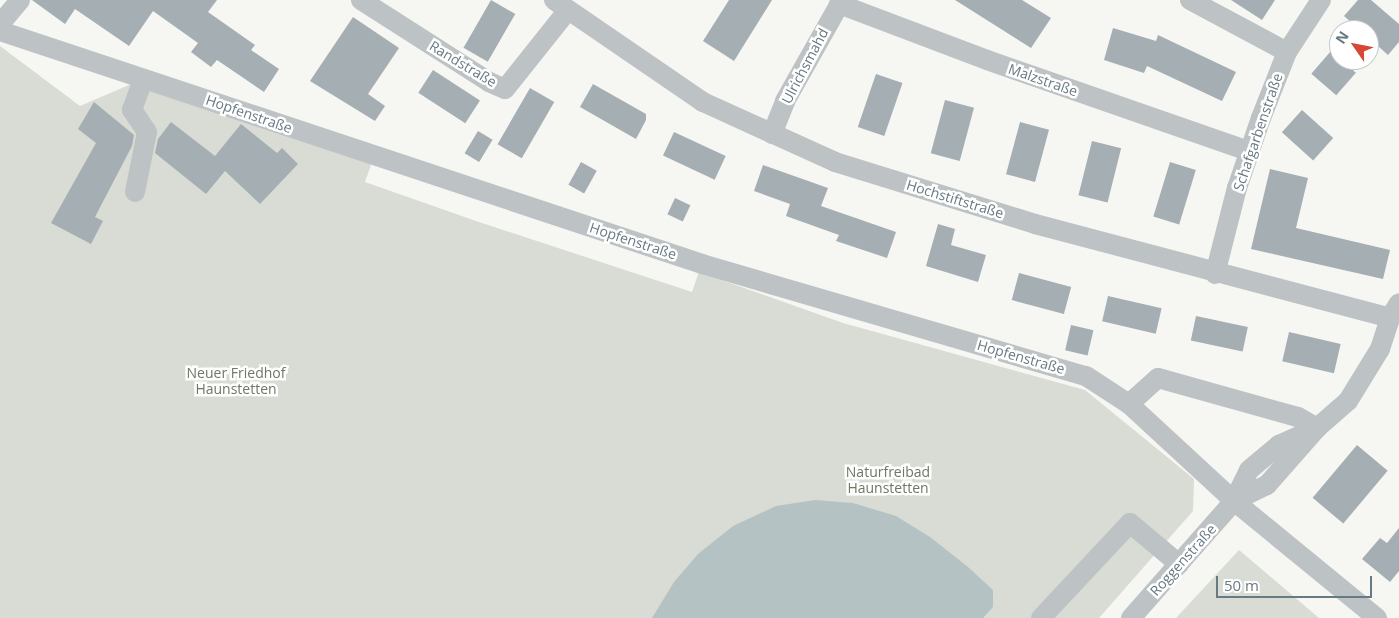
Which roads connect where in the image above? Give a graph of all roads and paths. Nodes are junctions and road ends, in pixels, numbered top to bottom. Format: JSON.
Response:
{"nodes":[{"id":1,"x":20,"y":0,"type":"edge"},
{"id":2,"x":361,"y":0,"type":"edge"},
{"id":3,"x":1190,"y":0,"type":"edge"},
{"id":4,"x":1322,"y":0,"type":"edge"},
{"id":5,"x":840,"y":2,"type":"edge"},
{"id":6,"x":561,"y":5,"type":"edge"},
{"id":7,"x":0,"y":24,"type":"edge"},
{"id":8,"x":0,"y":31,"type":"edge"},
{"id":9,"x":1286,"y":52,"type":"junction"},
{"id":10,"x":143,"y":79,"type":"junction"},
{"id":11,"x":772,"y":134,"type":"junction"},
{"id":12,"x":1248,"y":151,"type":"junction"},
{"id":13,"x":136,"y":192,"type":"dead end"},
{"id":14,"x":1215,"y":274,"type":"junction"},
{"id":15,"x":1395,"y":310,"type":"edge"},
{"id":16,"x":1129,"y":404,"type":"junction"},
{"id":17,"x":1318,"y":428,"type":"junction"},
{"id":18,"x":1234,"y":501,"type":"junction"},
{"id":19,"x":1179,"y":564,"type":"junction"},
{"id":20,"x":1041,"y":618,"type":"edge"},
{"id":21,"x":1131,"y":618,"type":"edge"},
{"id":22,"x":1377,"y":618,"type":"edge"}],
"edges":[{"from":1,"to":7,"type":"street"},
{"from":2,"to":6,"type":"street","name":"Randstraße"},
{"from":3,"to":9,"type":"street"},
{"from":4,"to":9,"type":"street","name":"Schafgarbenstraße"},
{"from":5,"to":11,"type":"street","name":"Ulrichsmahd"},
{"from":5,"to":12,"type":"street","name":"Malzstraße"},
{"from":6,"to":11,"type":"street","name":"Hochstiftstraße"},
{"from":8,"to":10,"type":"street","name":"Hopfenstraße"},
{"from":9,"to":12,"type":"street","name":"Schafgarbenstraße"},
{"from":10,"to":13,"type":"street"},
{"from":10,"to":16,"type":"street","name":"Hopfenstraße"},
{"from":11,"to":14,"type":"street","name":"Hochstiftstraße"},
{"from":12,"to":14,"type":"street","name":"Schafgarbenstraße"},
{"from":14,"to":15,"type":"street","name":"Hochstiftstraße"},
{"from":15,"to":17,"type":"street","name":"Roggenstraße"},
{"from":16,"to":17,"type":"street"},
{"from":16,"to":18,"type":"street","name":"Hopfenstraße"},
{"from":17,"to":18,"type":"street","name":"Roggenstraße"},
{"from":18,"to":19,"type":"street","name":"Roggenstraße"},
{"from":18,"to":22,"type":"street","name":"Hopfenstraße"},
{"from":19,"to":20,"type":"street"},
{"from":19,"to":21,"type":"street","name":"Roggenstraße"}]}
